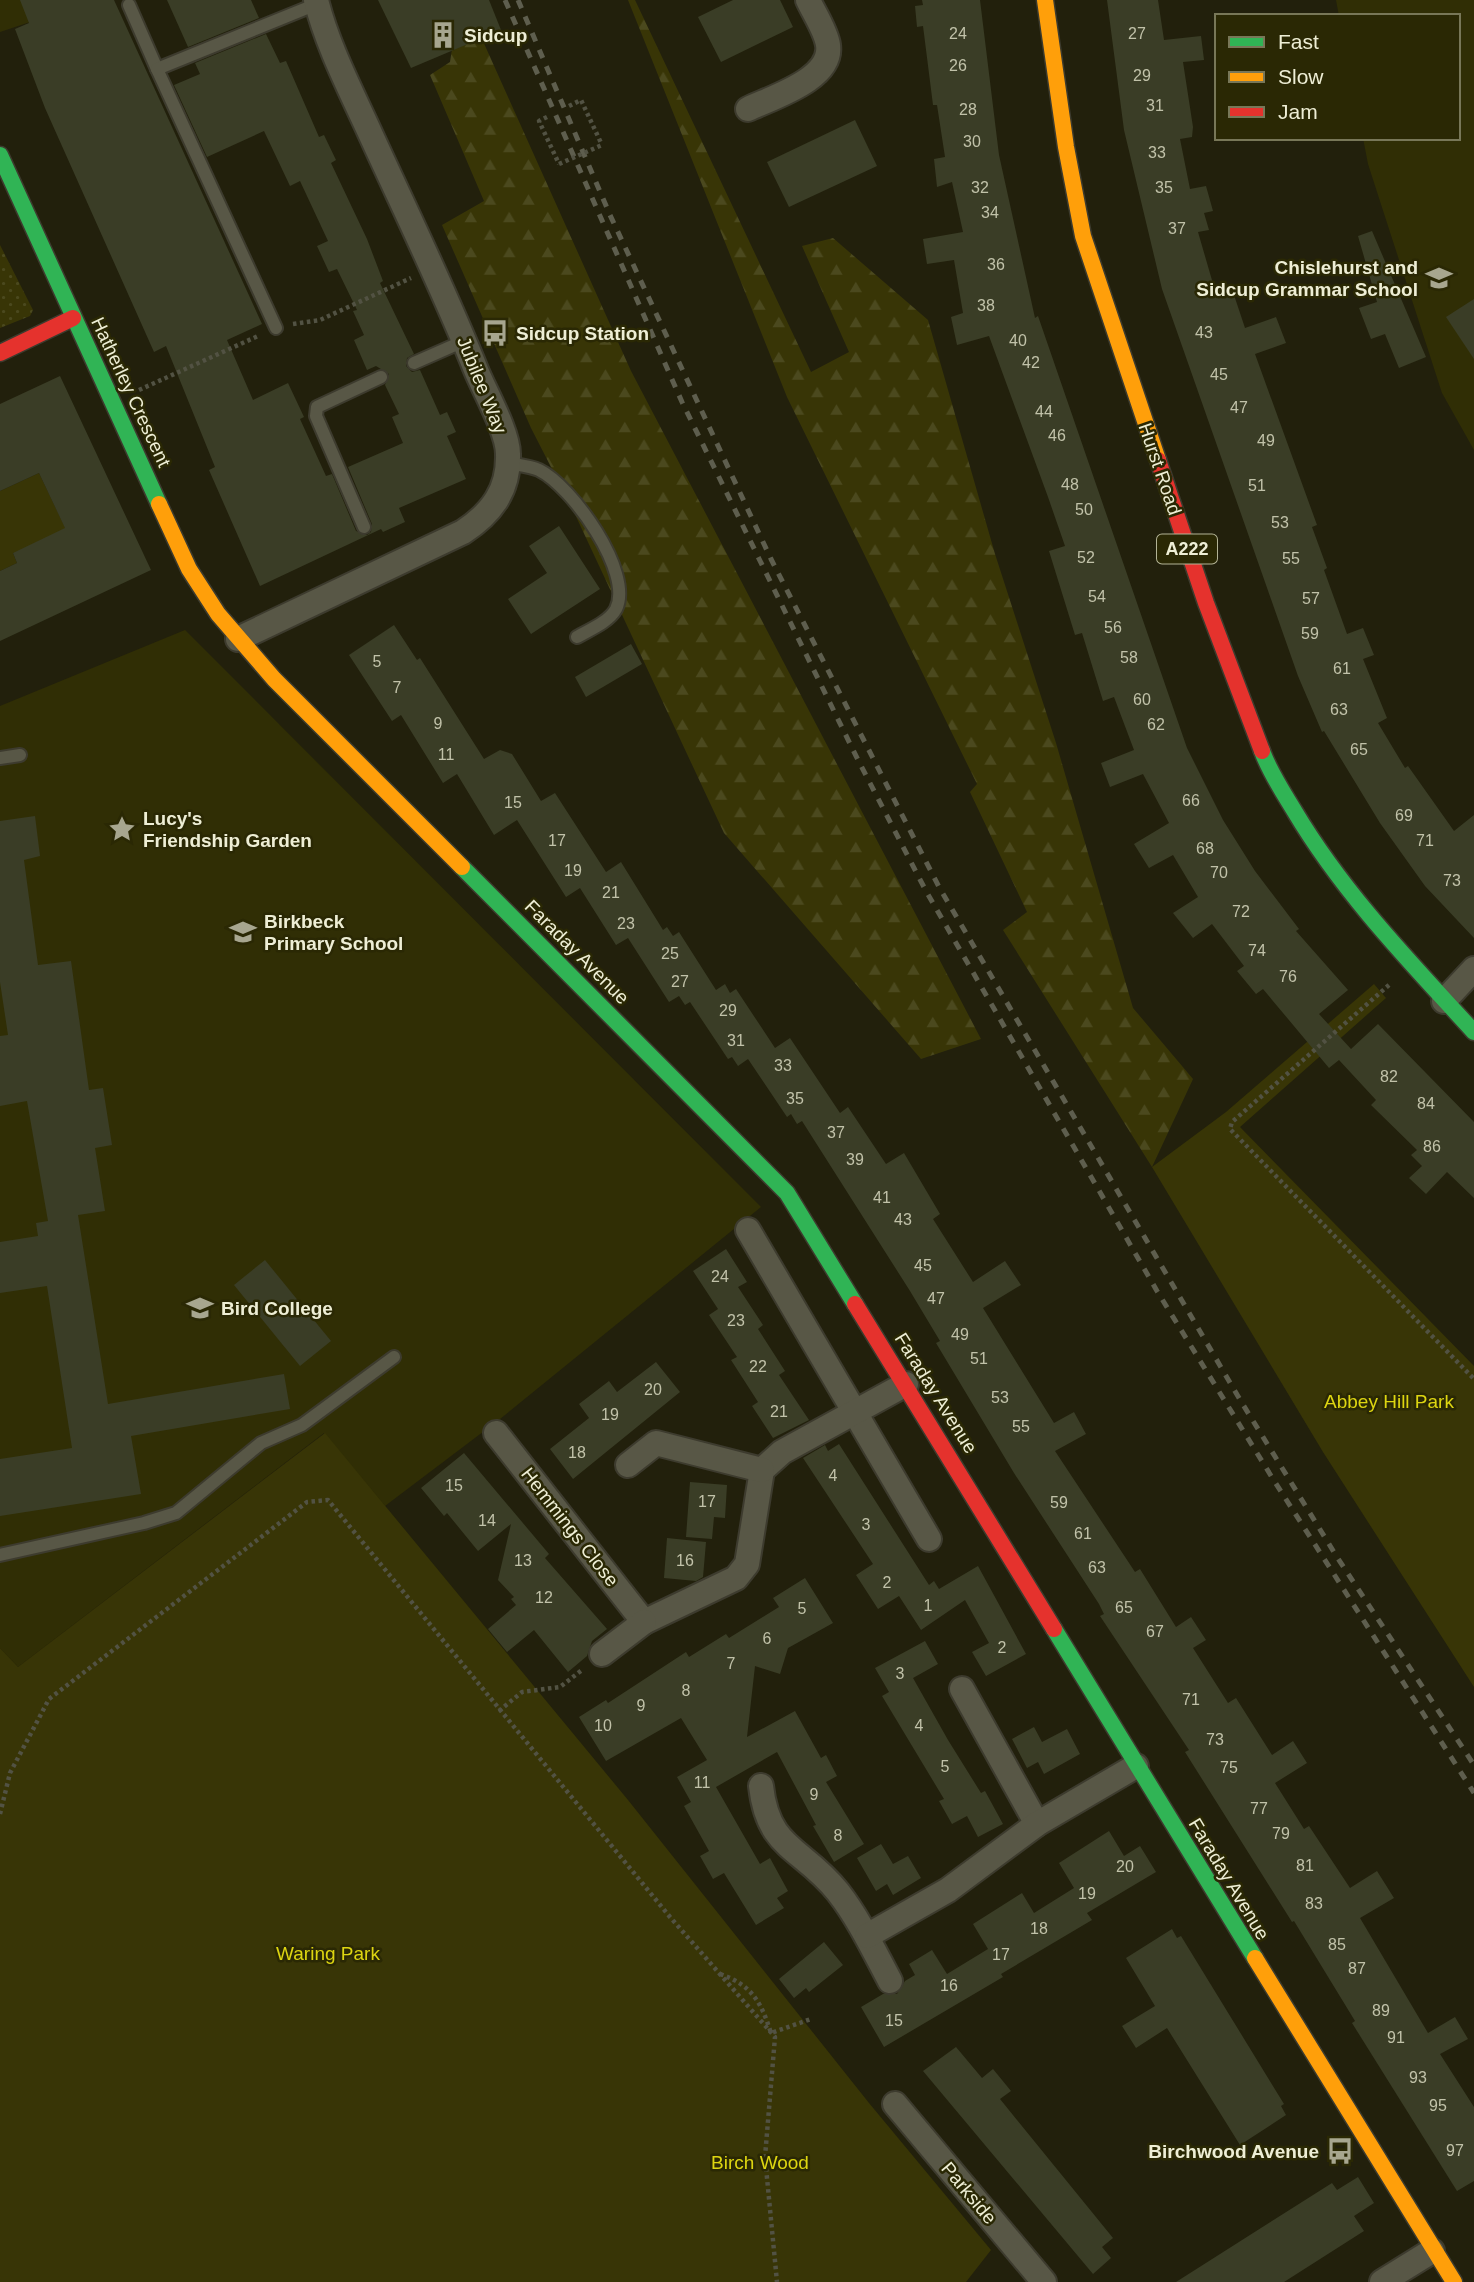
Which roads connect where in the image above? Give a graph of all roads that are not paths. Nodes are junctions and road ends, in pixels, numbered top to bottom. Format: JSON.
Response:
{"nodes":[{"id":1,"x":808,"y":0,"type":"edge"},
{"id":2,"x":1045,"y":0,"type":"edge"},
{"id":3,"x":317,"y":2,"type":"edge"},
{"id":4,"x":129,"y":5,"type":"dead end"},
{"id":5,"x":157,"y":69,"type":"junction"},
{"id":6,"x":748,"y":109,"type":"dead end"},
{"id":7,"x":0,"y":155,"type":"edge"},
{"id":8,"x":74,"y":318,"type":"junction"},
{"id":9,"x":276,"y":328,"type":"dead end"},
{"id":10,"x":464,"y":341,"type":"junction"},
{"id":11,"x":0,"y":353,"type":"edge"},
{"id":12,"x":414,"y":363,"type":"dead end"},
{"id":13,"x":381,"y":377,"type":"dead end"},
{"id":14,"x":508,"y":463,"type":"junction"},
{"id":15,"x":364,"y":527,"type":"dead end"},
{"id":16,"x":577,"y":637,"type":"dead end"},
{"id":17,"x":238,"y":639,"type":"junction"},
{"id":18,"x":20,"y":755,"type":"dead end"},
{"id":19,"x":0,"y":758,"type":"edge"},
{"id":20,"x":1474,"y":969,"type":"edge"},
{"id":21,"x":1444,"y":1001,"type":"junction"},
{"id":22,"x":1474,"y":1032,"type":"edge"},
{"id":23,"x":748,"y":1230,"type":"dead end"},
{"id":24,"x":394,"y":1357,"type":"dead end"},
{"id":25,"x":906,"y":1384,"type":"junction"},
{"id":26,"x":856,"y":1413,"type":"junction"},
{"id":27,"x":496,"y":1433,"type":"dead end"},
{"id":28,"x":628,"y":1465,"type":"dead end"},
{"id":29,"x":762,"y":1470,"type":"junction"},
{"id":30,"x":929,"y":1539,"type":"dead end"},
{"id":31,"x":0,"y":1555,"type":"edge"},
{"id":32,"x":644,"y":1622,"type":"junction"},
{"id":33,"x":602,"y":1654,"type":"road end"},
{"id":34,"x":962,"y":1689,"type":"dead end"},
{"id":35,"x":1136,"y":1766,"type":"junction"},
{"id":36,"x":761,"y":1786,"type":"dead end"},
{"id":37,"x":1037,"y":1824,"type":"junction"},
{"id":38,"x":867,"y":1936,"type":"junction"},
{"id":39,"x":890,"y":1981,"type":"dead end"},
{"id":40,"x":895,"y":2104,"type":"dead end"},
{"id":41,"x":1432,"y":2251,"type":"junction"},
{"id":42,"x":1044,"y":2282,"type":"edge"},
{"id":43,"x":1382,"y":2282,"type":"edge"},
{"id":44,"x":1454,"y":2282,"type":"edge"}],
"edges":[{"from":1,"to":6,"type":"street"},
{"from":2,"to":21,"type":"street","name":"Hurst Road","number":"A222"},
{"from":3,"to":5,"type":"lane"},
{"from":3,"to":10,"type":"street","name":"Jubilee Way"},
{"from":4,"to":5,"type":"lane"},
{"from":5,"to":9,"type":"lane"},
{"from":7,"to":8,"type":"street","name":"Hatherley Crescent"},
{"from":8,"to":11,"type":"street"},
{"from":8,"to":17,"type":"street","name":"Hatherley Crescent"},
{"from":10,"to":12,"type":"lane"},
{"from":10,"to":14,"type":"street","name":"Jubilee Way"},
{"from":13,"to":15,"type":"lane"},
{"from":14,"to":16,"type":"lane"},
{"from":14,"to":17,"type":"street","name":"Jubilee Way"},
{"from":17,"to":25,"type":"street","name":"Faraday Avenue"},
{"from":18,"to":19,"type":"lane"},
{"from":20,"to":21,"type":"street"},
{"from":21,"to":22,"type":"street","name":"Hurst Road","number":"A222"},
{"from":23,"to":26,"type":"street"},
{"from":24,"to":31,"type":"lane"},
{"from":25,"to":26,"type":"street"},
{"from":25,"to":35,"type":"street","name":"Faraday Avenue"},
{"from":26,"to":29,"type":"street"},
{"from":26,"to":30,"type":"street"},
{"from":27,"to":32,"type":"street","name":"Hemmings Close"},
{"from":28,"to":29,"type":"street"},
{"from":29,"to":32,"type":"street"},
{"from":32,"to":33,"type":"street"},
{"from":34,"to":37,"type":"street"},
{"from":35,"to":37,"type":"street"},
{"from":35,"to":41,"type":"street","name":"Faraday Avenue"},
{"from":36,"to":38,"type":"street"},
{"from":37,"to":38,"type":"street"},
{"from":38,"to":39,"type":"street"},
{"from":40,"to":42,"type":"street","name":"Parkside"},
{"from":41,"to":43,"type":"street"},
{"from":41,"to":44,"type":"street","name":"Faraday Avenue"}]}
